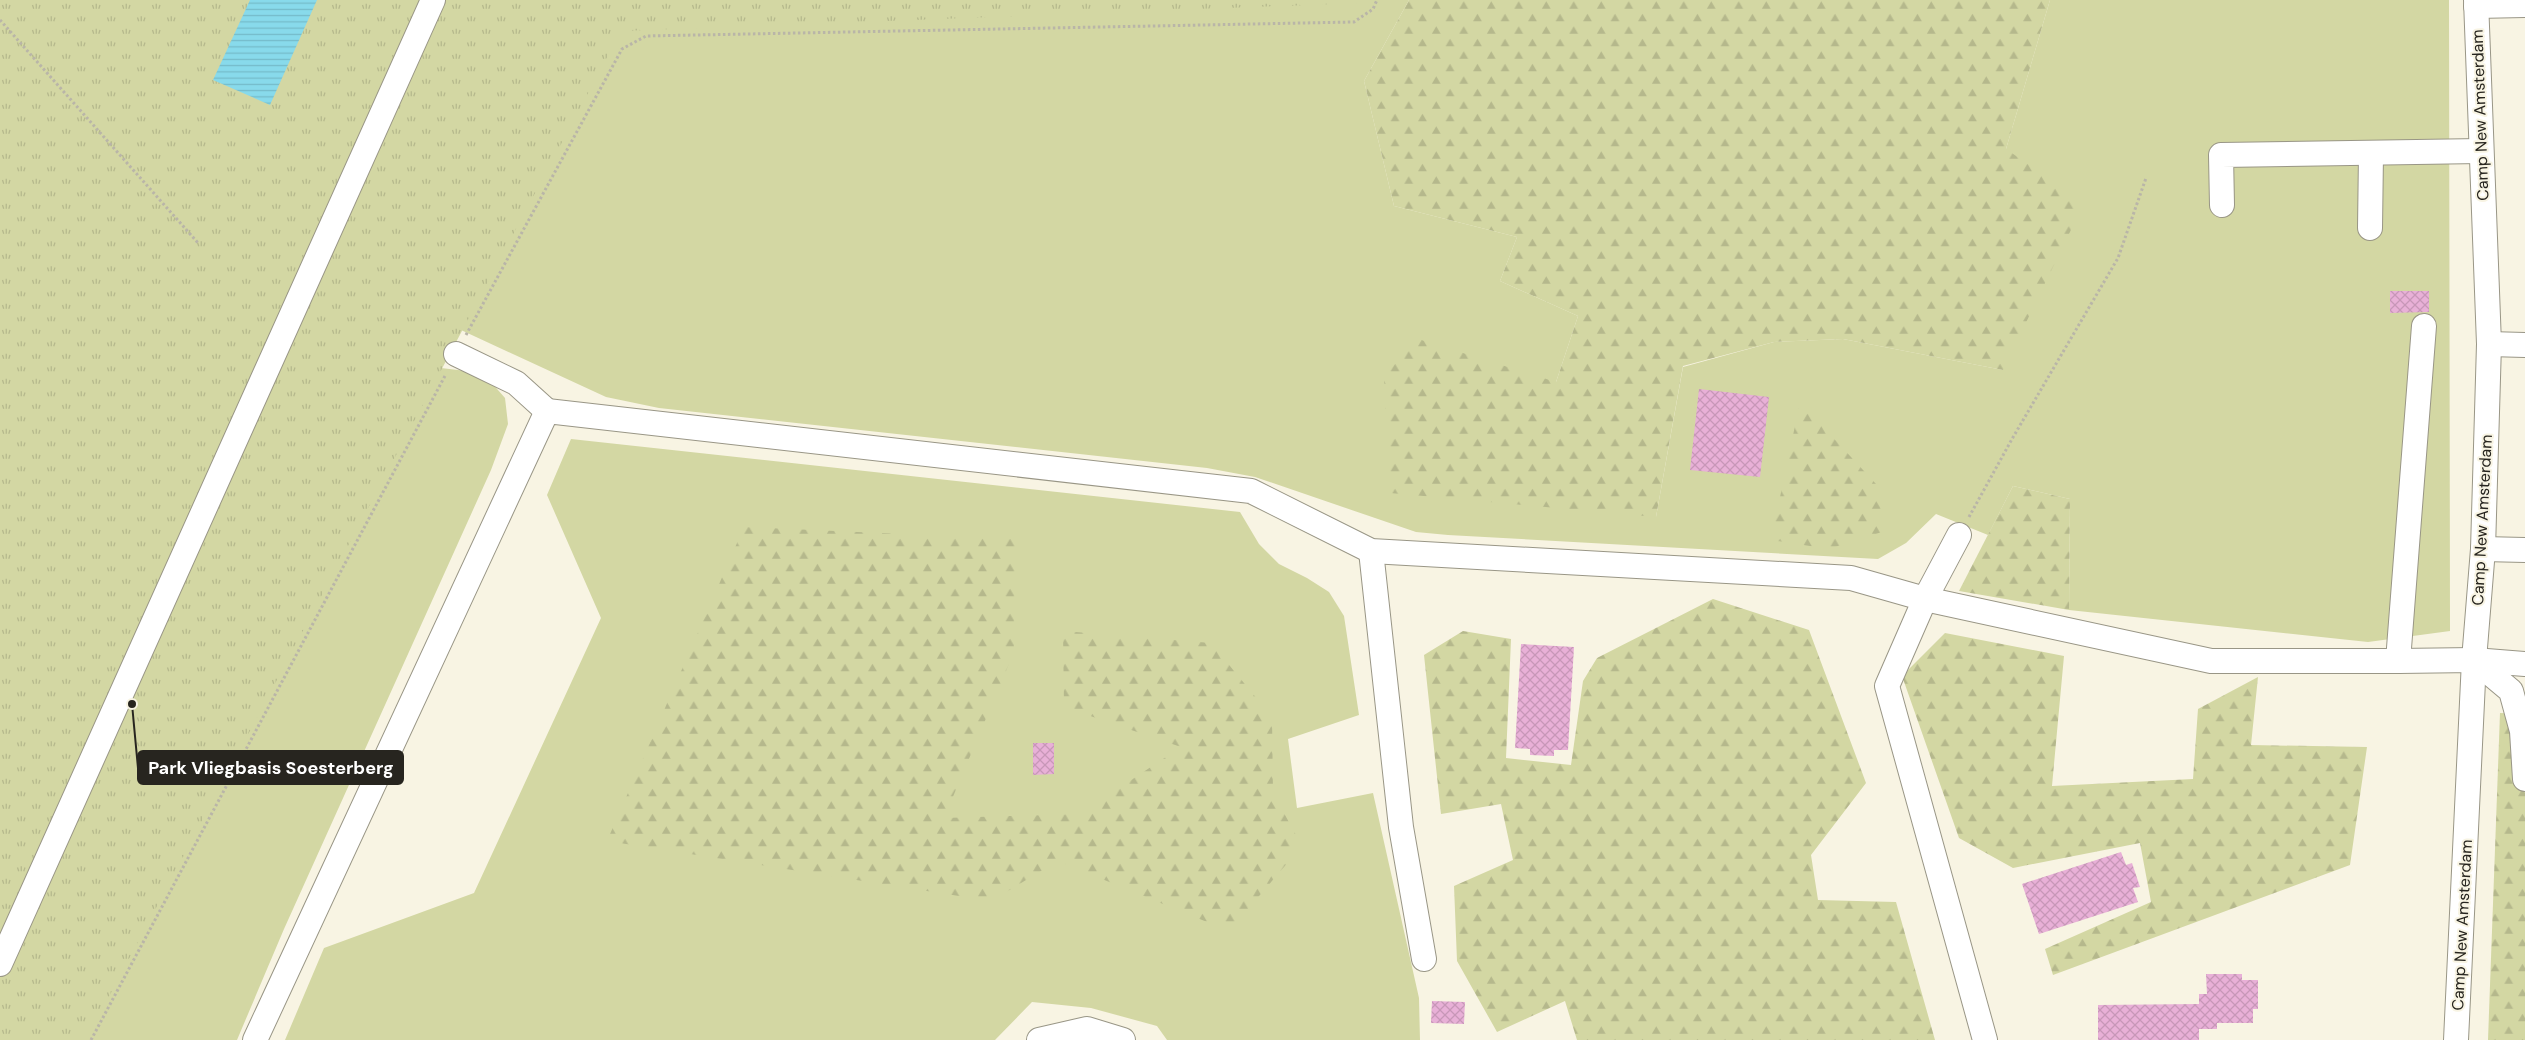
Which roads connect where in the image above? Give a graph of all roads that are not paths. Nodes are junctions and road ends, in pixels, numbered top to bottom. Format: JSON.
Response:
{"nodes":[{"id":1,"x":433,"y":0,"type":"edge"},
{"id":2,"x":2476,"y":3,"type":"edge"},
{"id":3,"x":2525,"y":5,"type":"edge"},
{"id":4,"x":2481,"y":151,"type":"junction"},
{"id":5,"x":2371,"y":154,"type":"junction"},
{"id":6,"x":2222,"y":206,"type":"dead end"},
{"id":7,"x":2370,"y":228,"type":"dead end"},
{"id":8,"x":2424,"y":326,"type":"dead end"},
{"id":9,"x":2489,"y":344,"type":"junction"},
{"id":10,"x":2525,"y":345,"type":"edge"},
{"id":11,"x":456,"y":354,"type":"road end"},
{"id":12,"x":547,"y":411,"type":"junction"},
{"id":13,"x":1959,"y":535,"type":"road end"},
{"id":14,"x":2483,"y":549,"type":"junction"},
{"id":15,"x":2525,"y":550,"type":"edge"},
{"id":16,"x":1371,"y":551,"type":"junction"},
{"id":17,"x":1925,"y":599,"type":"junction"},
{"id":18,"x":2474,"y":660,"type":"junction"},
{"id":19,"x":2398,"y":661,"type":"junction"},
{"id":20,"x":2525,"y":664,"type":"edge"},
{"id":21,"x":2525,"y":779,"type":"edge"},
{"id":22,"x":1424,"y":959,"type":"dead end"},
{"id":23,"x":0,"y":964,"type":"edge"},
{"id":24,"x":256,"y":1040,"type":"edge"},
{"id":25,"x":1040,"y":1040,"type":"edge"},
{"id":26,"x":1123,"y":1040,"type":"edge"},
{"id":27,"x":1985,"y":1040,"type":"edge"},
{"id":28,"x":2456,"y":1040,"type":"edge"}],
"edges":[{"from":1,"to":23,"type":"lane"},
{"from":2,"to":3,"type":"lane"},
{"from":2,"to":4,"type":"lane","name":"Camp New Amsterdam"},
{"from":4,"to":5,"type":"lane"},
{"from":4,"to":9,"type":"lane","name":"Camp New Amsterdam"},
{"from":5,"to":6,"type":"lane"},
{"from":5,"to":7,"type":"lane"},
{"from":8,"to":19,"type":"lane"},
{"from":9,"to":10,"type":"lane"},
{"from":9,"to":14,"type":"lane","name":"Camp New Amsterdam"},
{"from":11,"to":12,"type":"lane"},
{"from":12,"to":16,"type":"lane"},
{"from":12,"to":24,"type":"lane"},
{"from":13,"to":17,"type":"lane"},
{"from":14,"to":15,"type":"lane"},
{"from":14,"to":18,"type":"lane","name":"Camp New Amsterdam"},
{"from":16,"to":17,"type":"lane"},
{"from":16,"to":22,"type":"lane"},
{"from":17,"to":19,"type":"lane"},
{"from":17,"to":27,"type":"lane"},
{"from":18,"to":19,"type":"lane"},
{"from":18,"to":20,"type":"lane"},
{"from":18,"to":21,"type":"lane"},
{"from":18,"to":28,"type":"lane","name":"Camp New Amsterdam"},
{"from":25,"to":26,"type":"lane"}]}
